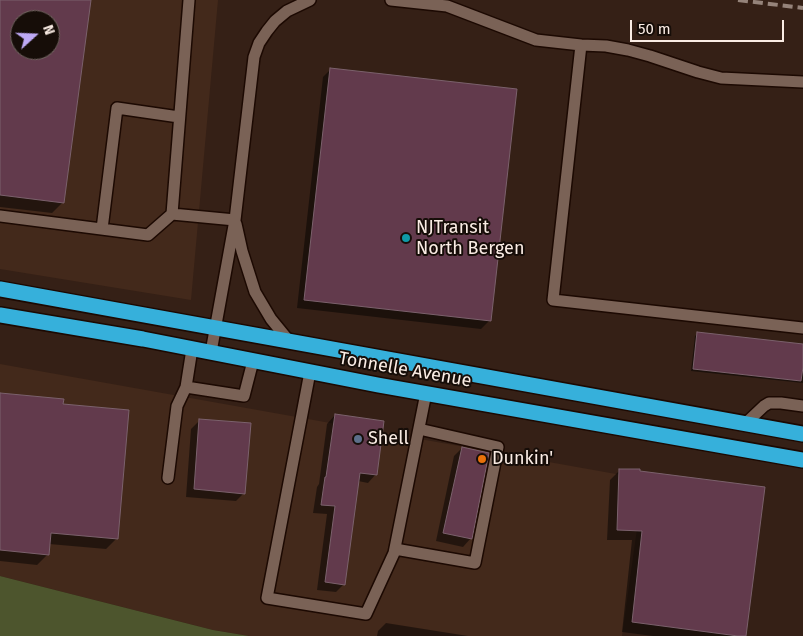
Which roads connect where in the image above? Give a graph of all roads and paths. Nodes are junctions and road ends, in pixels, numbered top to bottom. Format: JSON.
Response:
{"nodes":[{"id":1,"x":189,"y":0,"type":"edge"},
{"id":2,"x":310,"y":0,"type":"edge"},
{"id":3,"x":391,"y":0,"type":"edge"},
{"id":4,"x":581,"y":45,"type":"junction"},
{"id":5,"x":803,"y":82,"type":"edge"},
{"id":6,"x":179,"y":117,"type":"junction"},
{"id":7,"x":172,"y":214,"type":"junction"},
{"id":8,"x":0,"y":216,"type":"edge"},
{"id":9,"x":235,"y":220,"type":"junction"},
{"id":10,"x":102,"y":229,"type":"junction"},
{"id":11,"x":0,"y":289,"type":"edge"},
{"id":12,"x":0,"y":315,"type":"edge"},
{"id":13,"x":216,"y":327,"type":"junction"},
{"id":14,"x":803,"y":328,"type":"edge"},
{"id":15,"x":289,"y":341,"type":"junction"},
{"id":16,"x":192,"y":349,"type":"junction"},
{"id":17,"x":211,"y":352,"type":"junction"},
{"id":18,"x":253,"y":361,"type":"junction"},
{"id":19,"x":310,"y":372,"type":"junction"},
{"id":20,"x":186,"y":388,"type":"junction"},
{"id":21,"x":426,"y":393,"type":"junction"},
{"id":22,"x":803,"y":406,"type":"edge"},
{"id":23,"x":746,"y":423,"type":"junction"},
{"id":24,"x":419,"y":429,"type":"junction"},
{"id":25,"x":803,"y":434,"type":"edge"},
{"id":26,"x":803,"y":460,"type":"edge"},
{"id":27,"x":168,"y":478,"type":"dead end"},
{"id":28,"x":395,"y":549,"type":"junction"}],
"edges":[{"from":1,"to":6,"type":"lane"},
{"from":2,"to":9,"type":"lane"},
{"from":3,"to":4,"type":"lane"},
{"from":4,"to":5,"type":"lane"},
{"from":4,"to":14,"type":"lane"},
{"from":6,"to":7,"type":"lane"},
{"from":6,"to":10,"type":"lane"},
{"from":7,"to":9,"type":"lane"},
{"from":7,"to":10,"type":"lane"},
{"from":8,"to":10,"type":"lane"},
{"from":9,"to":13,"type":"lane"},
{"from":9,"to":15,"type":"lane"},
{"from":11,"to":13,"type":"highway","name":"Tonnelle Avenue"},
{"from":12,"to":16,"type":"highway","name":"Tonnelle Avenue"},
{"from":13,"to":15,"type":"highway","name":"Tonnelle Avenue"},
{"from":13,"to":17,"type":"lane"},
{"from":15,"to":23,"type":"highway","name":"Tonnelle Avenue"},
{"from":16,"to":17,"type":"highway","name":"Tonnelle Avenue"},
{"from":16,"to":20,"type":"lane"},
{"from":17,"to":18,"type":"highway","name":"Tonnelle Avenue"},
{"from":18,"to":19,"type":"highway","name":"Tonnelle Avenue"},
{"from":18,"to":20,"type":"lane"},
{"from":19,"to":21,"type":"highway","name":"Tonnelle Avenue"},
{"from":19,"to":28,"type":"lane"},
{"from":20,"to":27,"type":"lane"},
{"from":21,"to":24,"type":"lane"},
{"from":21,"to":26,"type":"highway","name":"Tonnelle Avenue"},
{"from":22,"to":23,"type":"lane"},
{"from":23,"to":25,"type":"highway","name":"Tonnelle Avenue"},
{"from":24,"to":28,"type":"lane"},
{"from":24,"to":28,"type":"lane"}]}
